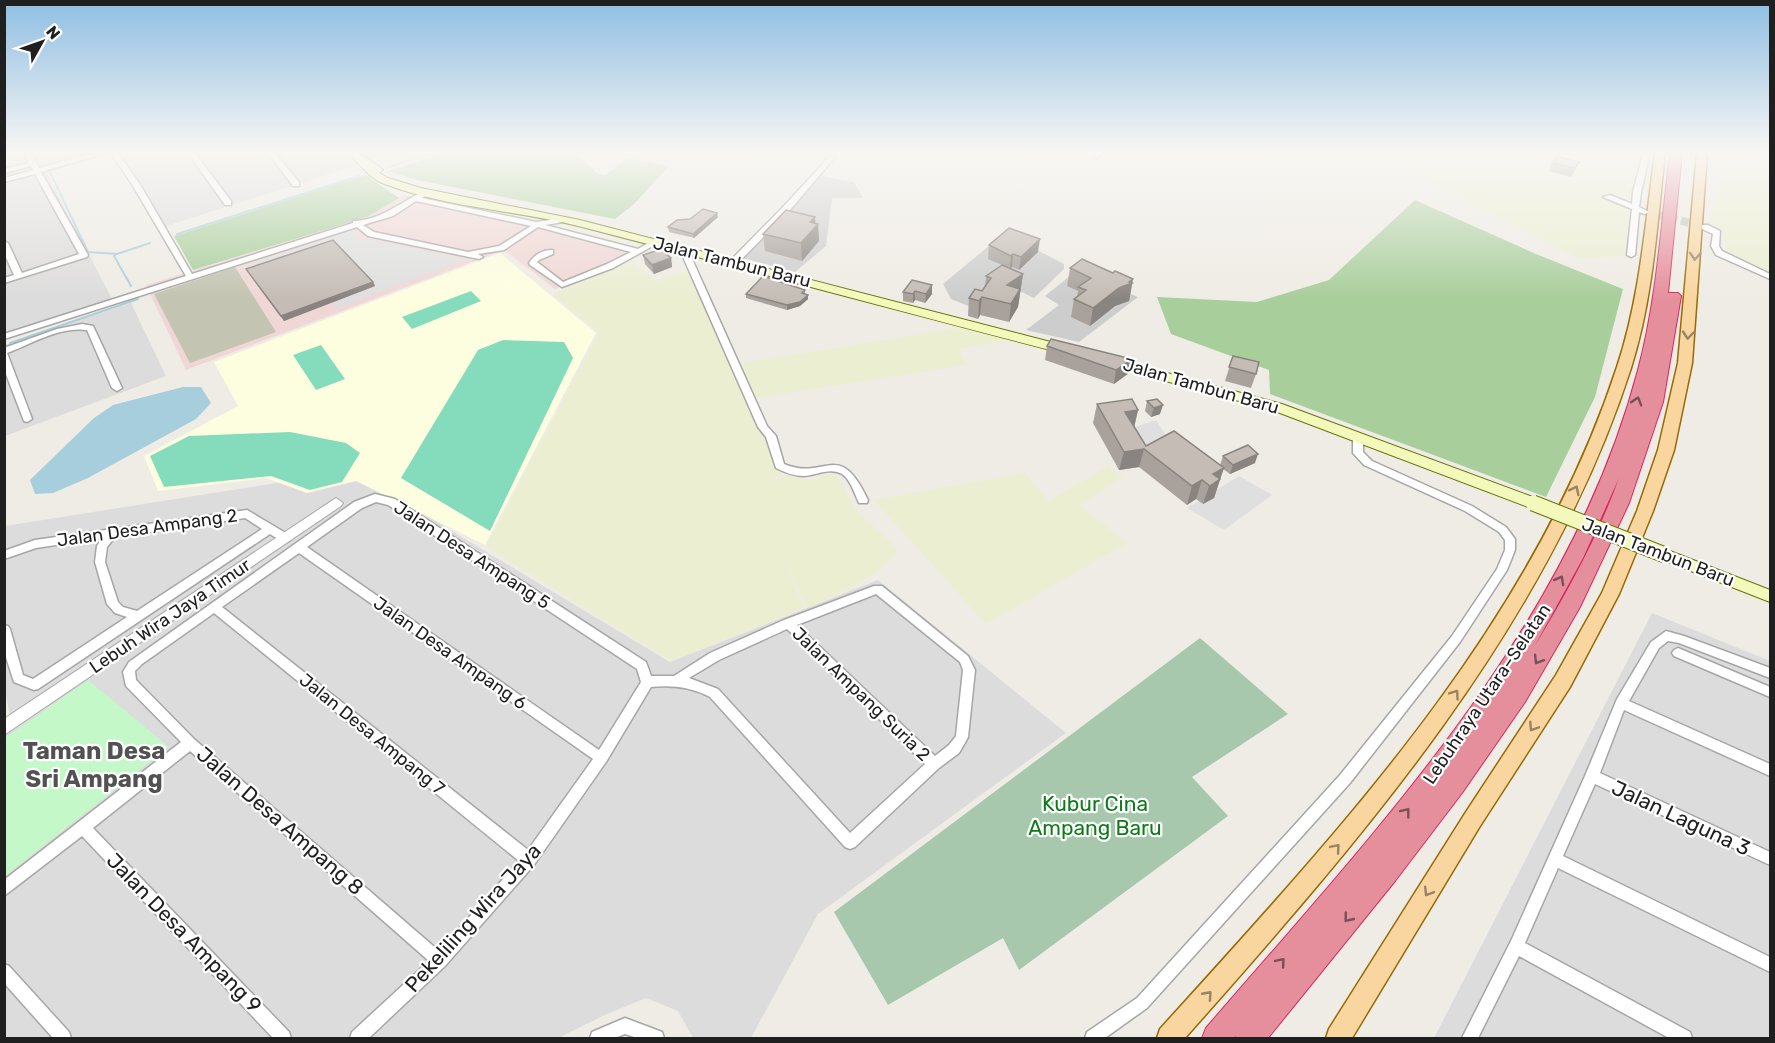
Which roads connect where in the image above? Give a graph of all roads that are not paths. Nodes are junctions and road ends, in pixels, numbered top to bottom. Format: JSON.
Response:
{"nodes":[{"id":1,"x":55,"y":202,"type":"edge"},
{"id":2,"x":146,"y":202,"type":"edge"},
{"id":3,"x":402,"y":202,"type":"edge"},
{"id":4,"x":410,"y":202,"type":"edge"},
{"id":5,"x":454,"y":202,"type":"edge"},
{"id":6,"x":468,"y":202,"type":"edge"},
{"id":7,"x":500,"y":202,"type":"edge"},
{"id":8,"x":793,"y":202,"type":"edge"},
{"id":9,"x":1618,"y":202,"type":"edge"},
{"id":10,"x":1637,"y":202,"type":"edge"},
{"id":11,"x":1654,"y":202,"type":"edge"},
{"id":12,"x":1670,"y":202,"type":"edge"},
{"id":13,"x":1681,"y":202,"type":"edge"},
{"id":14,"x":1698,"y":202,"type":"edge"},
{"id":15,"x":1635,"y":209,"type":"junction"},
{"id":16,"x":1645,"y":212,"type":"tunnel mouth"},
{"id":17,"x":529,"y":213,"type":"junction"},
{"id":18,"x":365,"y":220,"type":"junction"},
{"id":19,"x":561,"y":220,"type":"junction"},
{"id":20,"x":356,"y":223,"type":"junction"},
{"id":21,"x":579,"y":223,"type":"junction"},
{"id":22,"x":539,"y":224,"type":"junction"},
{"id":23,"x":1705,"y":226,"type":"dead end"},
{"id":24,"x":657,"y":242,"type":"junction"},
{"id":25,"x":4,"y":243,"type":"edge"},
{"id":26,"x":684,"y":250,"type":"junction"},
{"id":27,"x":638,"y":251,"type":"junction"},
{"id":28,"x":550,"y":252,"type":"dead end"},
{"id":29,"x":466,"y":253,"type":"junction"},
{"id":30,"x":7,"y":254,"type":"edge"},
{"id":31,"x":1631,"y":255,"type":"dead end"},
{"id":32,"x":479,"y":257,"type":"dead end"},
{"id":33,"x":733,"y":263,"type":"junction"},
{"id":34,"x":19,"y":276,"type":"junction"},
{"id":35,"x":190,"y":277,"type":"junction"},
{"id":36,"x":1770,"y":277,"type":"edge"},
{"id":37,"x":4,"y":280,"type":"edge"},
{"id":38,"x":4,"y":337,"type":"edge"},
{"id":39,"x":1076,"y":352,"type":"edge"},
{"id":40,"x":4,"y":353,"type":"edge"},
{"id":41,"x":1097,"y":358,"type":"edge"},
{"id":42,"x":117,"y":388,"type":"dead end"},
{"id":43,"x":27,"y":419,"type":"dead end"},
{"id":44,"x":1358,"y":436,"type":"junction"},
{"id":45,"x":863,"y":500,"type":"dead end"},
{"id":46,"x":336,"y":504,"type":"dead end"},
{"id":47,"x":307,"y":523,"type":"junction"},
{"id":48,"x":270,"y":529,"type":"junction"},
{"id":49,"x":321,"y":533,"type":"junction"},
{"id":50,"x":111,"y":534,"type":"junction"},
{"id":51,"x":285,"y":538,"type":"junction"},
{"id":52,"x":300,"y":548,"type":"junction"},
{"id":53,"x":4,"y":555,"type":"edge"},
{"id":54,"x":1770,"y":596,"type":"edge"},
{"id":55,"x":214,"y":607,"type":"junction"},
{"id":56,"x":137,"y":616,"type":"junction"},
{"id":57,"x":788,"y":623,"type":"junction"},
{"id":58,"x":4,"y":629,"type":"edge"},
{"id":59,"x":1677,"y":653,"type":"dead end"},
{"id":60,"x":1770,"y":674,"type":"edge"},
{"id":61,"x":128,"y":675,"type":"joint"},
{"id":62,"x":678,"y":680,"type":"junction"},
{"id":63,"x":647,"y":682,"type":"junction"},
{"id":64,"x":1770,"y":692,"type":"edge"},
{"id":65,"x":1621,"y":703,"type":"junction"},
{"id":66,"x":7,"y":722,"type":"edge"},
{"id":67,"x":190,"y":743,"type":"junction"},
{"id":68,"x":601,"y":758,"type":"junction"},
{"id":69,"x":934,"y":764,"type":"junction"},
{"id":70,"x":1770,"y":770,"type":"edge"},
{"id":71,"x":1592,"y":776,"type":"junction"},
{"id":72,"x":84,"y":828,"type":"junction"},
{"id":73,"x":1555,"y":859,"type":"junction"},
{"id":74,"x":1770,"y":859,"type":"edge"},
{"id":75,"x":529,"y":861,"type":"junction"},
{"id":76,"x":4,"y":888,"type":"edge"},
{"id":77,"x":1516,"y":946,"type":"junction"},
{"id":78,"x":440,"y":961,"type":"junction"},
{"id":79,"x":1770,"y":965,"type":"edge"},
{"id":80,"x":4,"y":971,"type":"edge"},
{"id":81,"x":63,"y":1038,"type":"edge"},
{"id":82,"x":284,"y":1038,"type":"edge"},
{"id":83,"x":358,"y":1038,"type":"edge"},
{"id":84,"x":598,"y":1038,"type":"edge"},
{"id":85,"x":656,"y":1038,"type":"edge"},
{"id":86,"x":1093,"y":1038,"type":"edge"},
{"id":87,"x":1169,"y":1038,"type":"edge"},
{"id":88,"x":1216,"y":1038,"type":"edge"},
{"id":89,"x":1250,"y":1038,"type":"edge"},
{"id":90,"x":1338,"y":1038,"type":"edge"},
{"id":91,"x":1470,"y":1038,"type":"edge"},
{"id":92,"x":1684,"y":1038,"type":"edge"}],
"edges":[{"from":1,"to":34,"type":"street"},
{"from":2,"to":35,"type":"street"},
{"from":3,"to":18,"type":"street"},
{"from":4,"to":18,"type":"street"},
{"from":5,"to":22,"type":"street"},
{"from":6,"to":17,"type":"main road","name":"Jalan Tambun Baru"},
{"from":7,"to":21,"type":"main road","name":"Jalan Tambun Baru"},
{"from":8,"to":33,"type":"street"},
{"from":9,"to":15,"type":"street"},
{"from":10,"to":15,"type":"street"},
{"from":87,"to":11,"type":"main road","one_way":true},
{"from":88,"to":12,"type":"highway","name":"Lebuhraya Utara–Selatan","one_way":true},
{"from":13,"to":89,"type":"highway","name":"Lebuhraya Utara–Selatan","one_way":true},
{"from":14,"to":90,"type":"main road","one_way":true},
{"from":15,"to":16,"type":"street"},
{"from":15,"to":31,"type":"street"},
{"from":17,"to":19,"type":"main road","name":"Jalan Tambun Baru"},
{"from":17,"to":22,"type":"street"},
{"from":18,"to":20,"type":"street"},
{"from":19,"to":21,"type":"main road","name":"Jalan Tambun Baru"},
{"from":19,"to":22,"type":"street"},
{"from":20,"to":29,"type":"street"},
{"from":20,"to":35,"type":"street"},
{"from":21,"to":24,"type":"main road","name":"Jalan Tambun Baru"},
{"from":22,"to":27,"type":"street"},
{"from":22,"to":29,"type":"street"},
{"from":23,"to":36,"type":"street"},
{"from":24,"to":26,"type":"main road","name":"Jalan Tambun Baru"},
{"from":24,"to":27,"type":"street"},
{"from":25,"to":30,"type":"street"},
{"from":26,"to":33,"type":"main road","name":"Jalan Tambun Baru"},
{"from":26,"to":45,"type":"street"},
{"from":27,"to":28,"type":"street"},
{"from":29,"to":32,"type":"street"},
{"from":30,"to":34,"type":"street"},
{"from":33,"to":39,"type":"main road","name":"Jalan Tambun Baru"},
{"from":34,"to":37,"type":"street"},
{"from":35,"to":38,"type":"street"},
{"from":40,"to":42,"type":"street"},
{"from":40,"to":43,"type":"street"},
{"from":41,"to":44,"type":"main road","name":"Jalan Tambun Baru"},
{"from":44,"to":54,"type":"main road","name":"Jalan Tambun Baru","bridge":true},
{"from":44,"to":86,"type":"street"},
{"from":46,"to":47,"type":"street","name":"Lebuh Wira Jaya Timur"},
{"from":47,"to":49,"type":"street"},
{"from":47,"to":51,"type":"street","name":"Lebuh Wira Jaya Timur"},
{"from":48,"to":50,"type":"street","name":"Jalan Desa Ampang 2"},
{"from":48,"to":51,"type":"street","name":"Jalan Desa Ampang 2"},
{"from":48,"to":56,"type":"street"},
{"from":49,"to":52,"type":"street","name":"Jalan Desa Ampang 5"},
{"from":49,"to":63,"type":"street","name":"Jalan Desa Ampang 5"},
{"from":50,"to":53,"type":"street","name":"Jalan Desa Ampang 2"},
{"from":50,"to":56,"type":"street"},
{"from":51,"to":66,"type":"street","name":"Lebuh Wira Jaya Timur"},
{"from":52,"to":55,"type":"street","name":"Jalan Desa Ampang 5"},
{"from":52,"to":68,"type":"street","name":"Jalan Desa Ampang 6"},
{"from":55,"to":61,"type":"street","name":"Jalan Desa Ampang 5"},
{"from":55,"to":75,"type":"street","name":"Jalan Desa Ampang 7"},
{"from":56,"to":58,"type":"street"},
{"from":57,"to":62,"type":"street"},
{"from":57,"to":69,"type":"street","name":"Jalan Ampang Suria 2"},
{"from":57,"to":69,"type":"street"},
{"from":59,"to":64,"type":"street"},
{"from":60,"to":65,"type":"street"},
{"from":61,"to":67,"type":"street","name":"Jalan Desa Ampang 8"},
{"from":62,"to":63,"type":"street"},
{"from":62,"to":69,"type":"street"},
{"from":63,"to":68,"type":"street","name":"Pekeliling Wira Jaya"},
{"from":65,"to":70,"type":"street"},
{"from":65,"to":71,"type":"street"},
{"from":67,"to":72,"type":"street"},
{"from":67,"to":78,"type":"street","name":"Jalan Desa Ampang 8"},
{"from":68,"to":75,"type":"street","name":"Pekeliling Wira Jaya"},
{"from":71,"to":73,"type":"street"},
{"from":71,"to":74,"type":"street","name":"Jalan Laguna 3"},
{"from":72,"to":76,"type":"street"},
{"from":72,"to":82,"type":"street","name":"Jalan Desa Ampang 9"},
{"from":73,"to":77,"type":"street"},
{"from":73,"to":79,"type":"street"},
{"from":75,"to":78,"type":"street","name":"Pekeliling Wira Jaya"},
{"from":77,"to":91,"type":"street"},
{"from":77,"to":92,"type":"street"},
{"from":78,"to":83,"type":"street","name":"Pekeliling Wira Jaya"},
{"from":80,"to":81,"type":"street"},
{"from":84,"to":85,"type":"street"}]}
